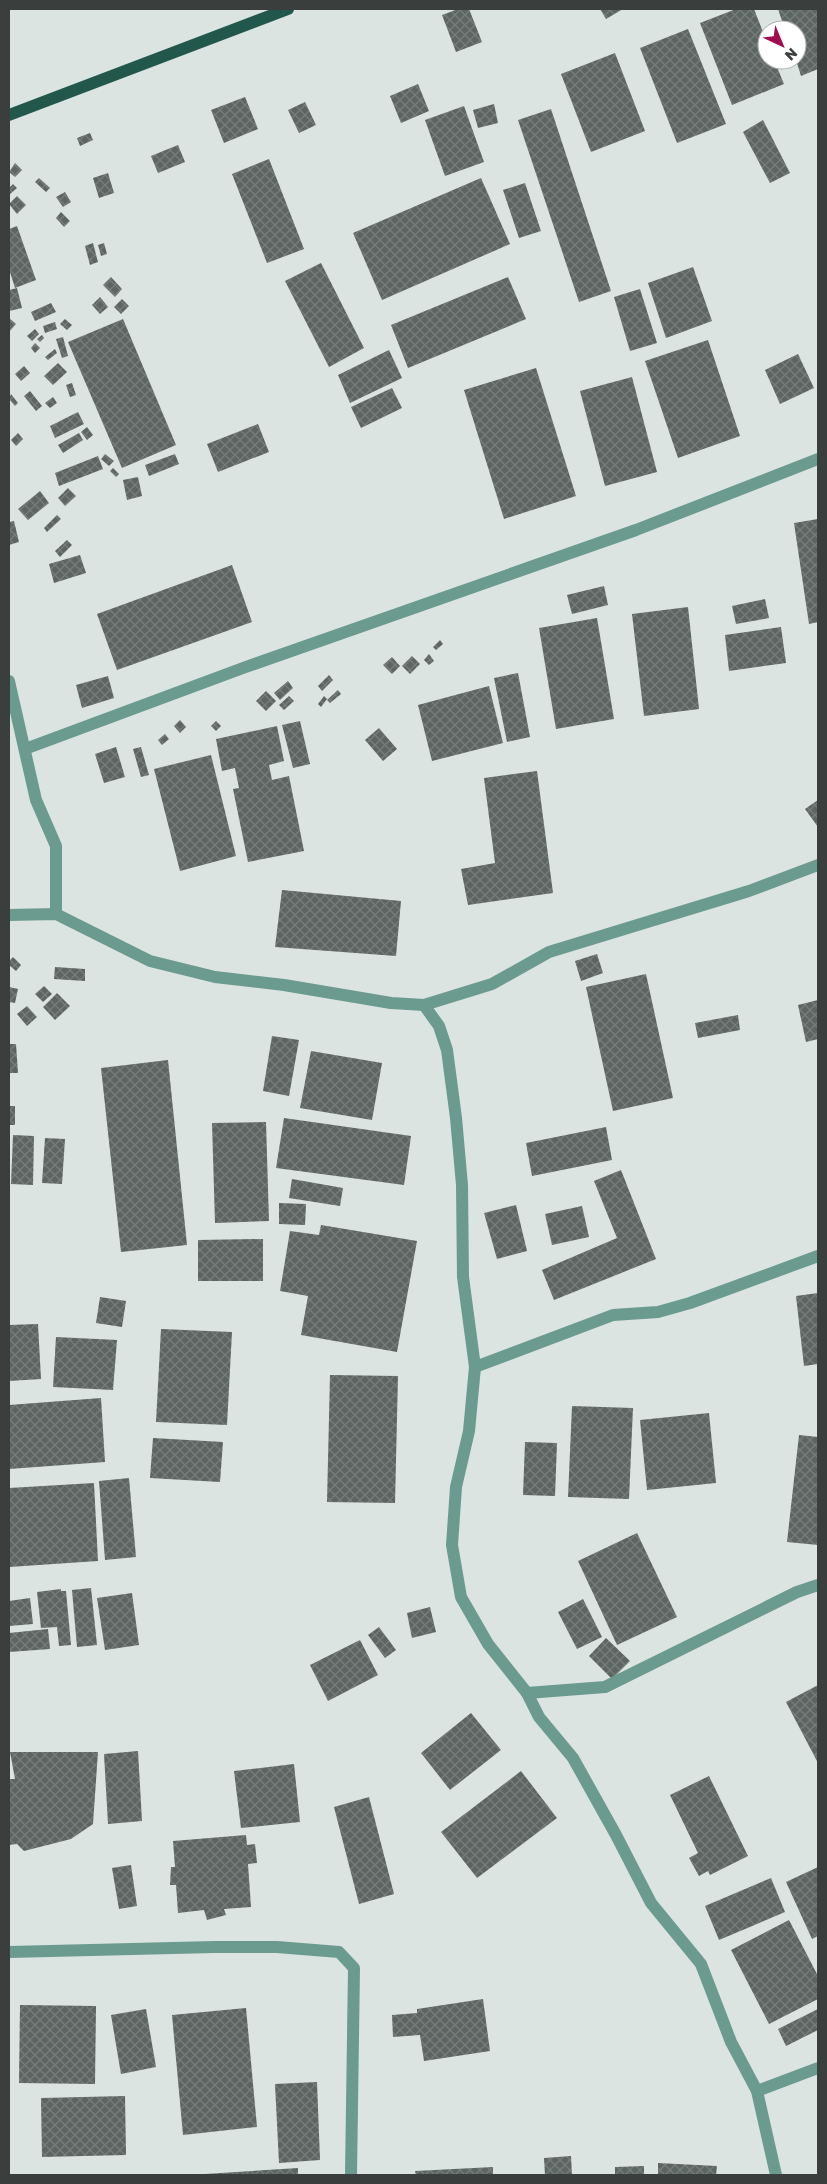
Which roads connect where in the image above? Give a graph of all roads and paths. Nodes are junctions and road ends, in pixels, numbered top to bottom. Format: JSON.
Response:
{"nodes":[{"id":1,"x":288,"y":9,"type":"edge"},
{"id":2,"x":9,"y":115,"type":"edge"},
{"id":3,"x":818,"y":459,"type":"edge"},
{"id":4,"x":9,"y":681,"type":"edge"},
{"id":5,"x":26,"y":749,"type":"junction"},
{"id":6,"x":818,"y":865,"type":"edge"},
{"id":7,"x":56,"y":914,"type":"junction"},
{"id":8,"x":9,"y":915,"type":"edge"},
{"id":9,"x":424,"y":1005,"type":"junction"},
{"id":10,"x":818,"y":1256,"type":"edge"},
{"id":11,"x":476,"y":1367,"type":"junction"},
{"id":12,"x":818,"y":1586,"type":"edge"},
{"id":13,"x":527,"y":1693,"type":"junction"},
{"id":14,"x":9,"y":1952,"type":"edge"},
{"id":15,"x":818,"y":2068,"type":"edge"},
{"id":16,"x":757,"y":2090,"type":"junction"},
{"id":17,"x":351,"y":2175,"type":"edge"},
{"id":18,"x":776,"y":2175,"type":"edge"}],
"edges":[{"from":1,"to":2,"type":"main road"},
{"from":3,"to":5,"type":"street"},
{"from":4,"to":5,"type":"street"},
{"from":5,"to":7,"type":"street"},
{"from":6,"to":9,"type":"street"},
{"from":7,"to":8,"type":"street"},
{"from":7,"to":9,"type":"street"},
{"from":9,"to":11,"type":"street"},
{"from":10,"to":11,"type":"street"},
{"from":11,"to":13,"type":"street"},
{"from":12,"to":13,"type":"street"},
{"from":13,"to":16,"type":"street"},
{"from":14,"to":17,"type":"street"},
{"from":15,"to":16,"type":"street"},
{"from":16,"to":18,"type":"street"}]}
